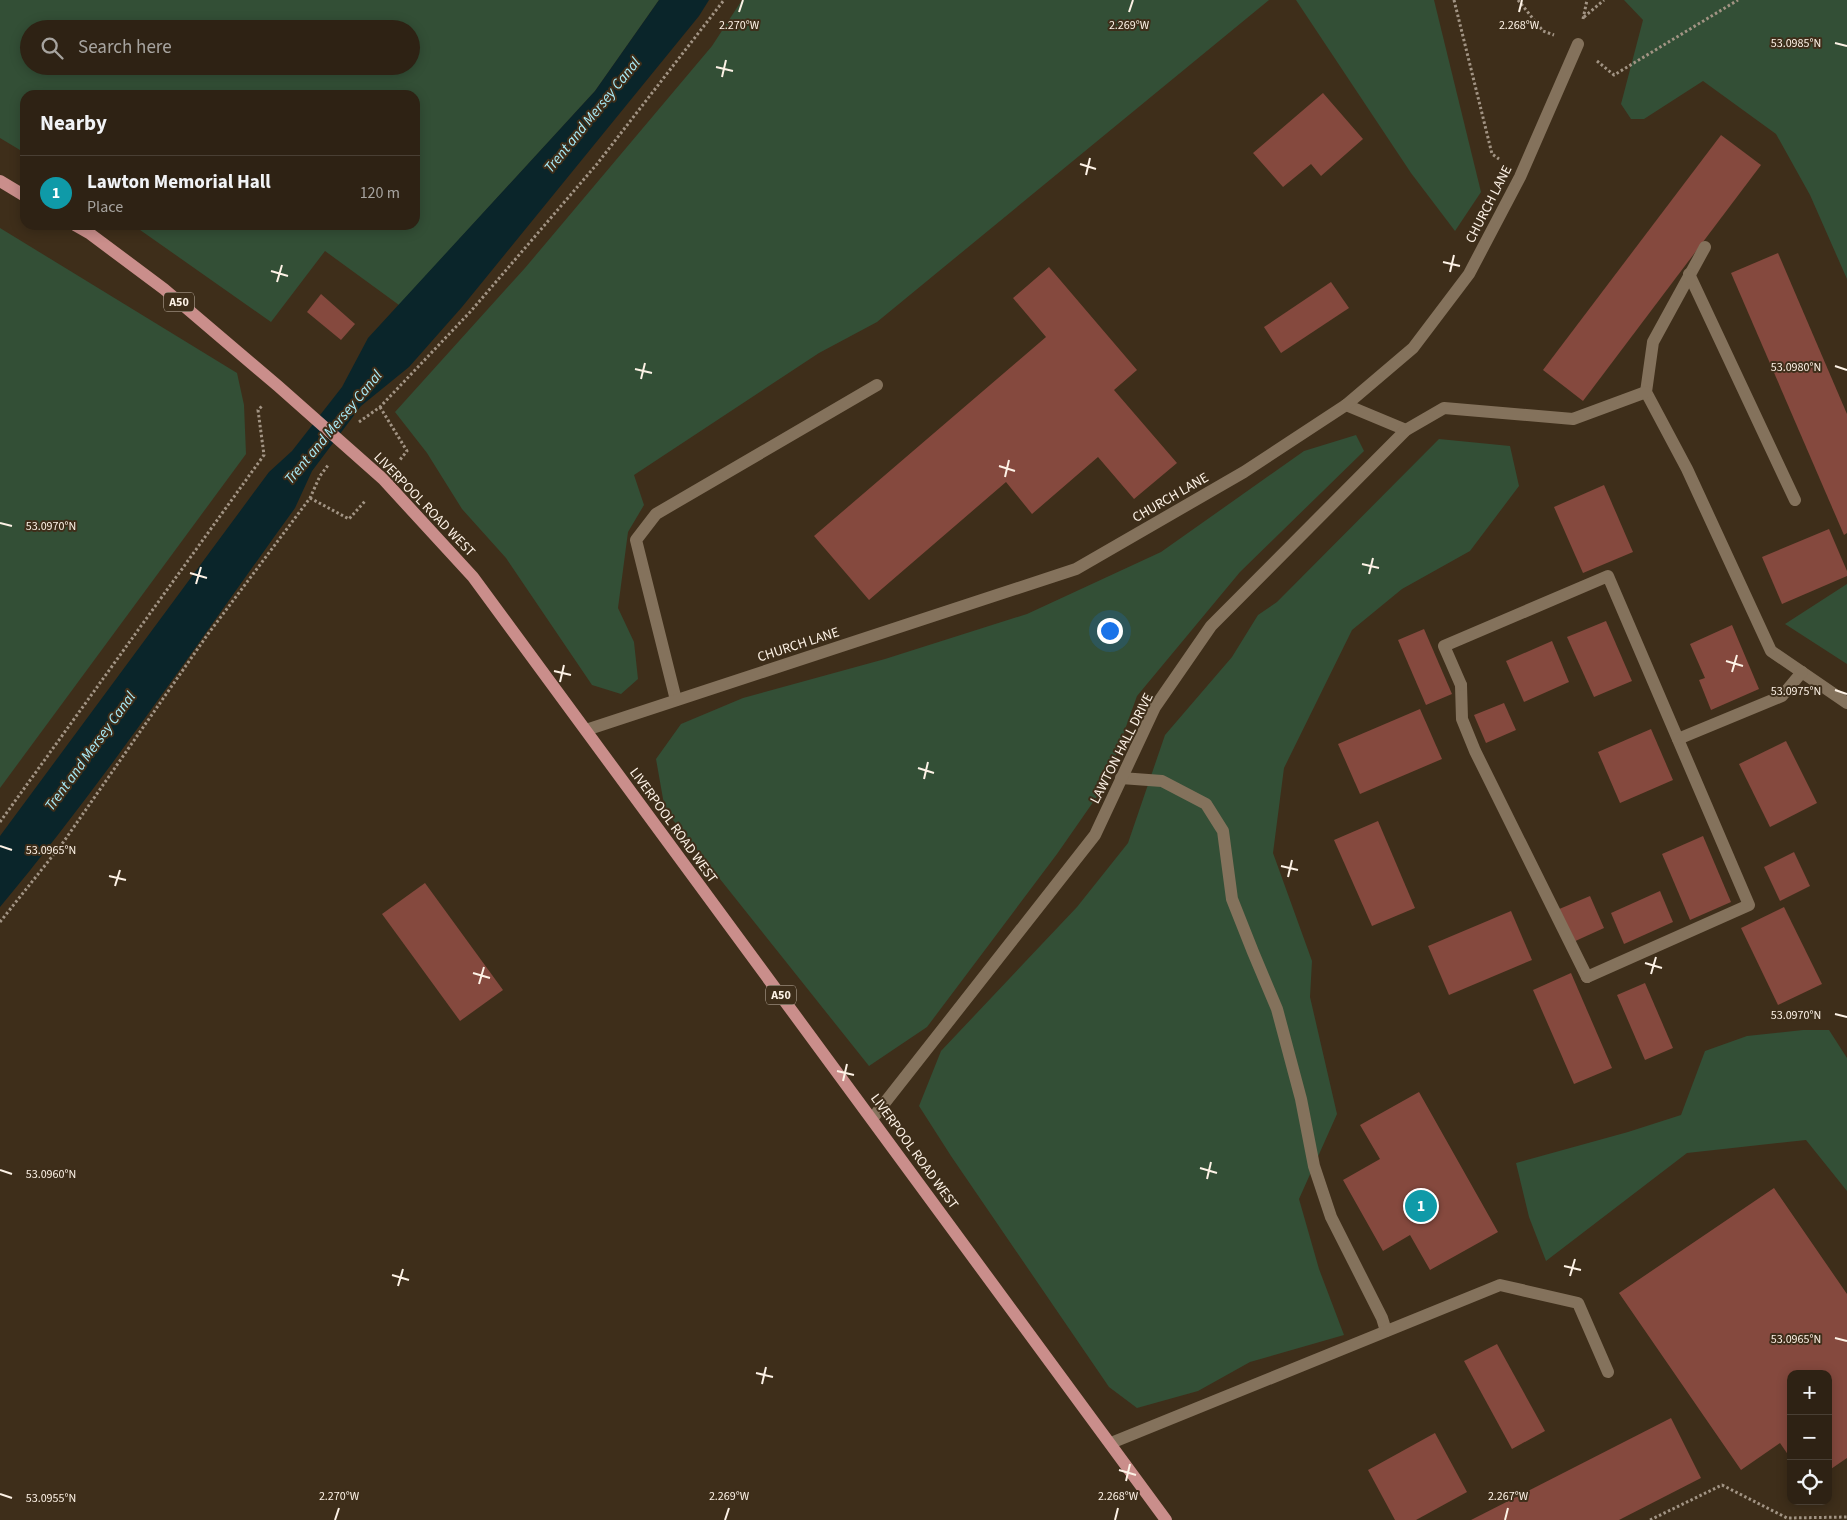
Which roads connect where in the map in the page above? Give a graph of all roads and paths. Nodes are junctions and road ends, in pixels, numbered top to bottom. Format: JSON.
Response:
{"nodes":[{"id":1,"x":724,"y":0,"type":"edge"},
{"id":2,"x":1454,"y":0,"type":"edge"},
{"id":3,"x":1518,"y":0,"type":"edge"},
{"id":4,"x":1604,"y":0,"type":"edge"},
{"id":5,"x":1738,"y":0,"type":"edge"},
{"id":6,"x":1584,"y":17,"type":"dead end"},
{"id":7,"x":1578,"y":44,"type":"junction"},
{"id":8,"x":1520,"y":177,"type":"junction"},
{"id":9,"x":0,"y":181,"type":"edge"},
{"id":10,"x":20,"y":193,"type":"edge"},
{"id":11,"x":84,"y":230,"type":"edge"},
{"id":12,"x":1705,"y":247,"type":"dead end"},
{"id":13,"x":1689,"y":274,"type":"junction"},
{"id":14,"x":877,"y":385,"type":"dead end"},
{"id":15,"x":278,"y":386,"type":"junction"},
{"id":16,"x":1646,"y":392,"type":"junction"},
{"id":17,"x":1346,"y":405,"type":"junction"},
{"id":18,"x":380,"y":407,"type":"junction"},
{"id":19,"x":355,"y":428,"type":"dead end"},
{"id":20,"x":1406,"y":430,"type":"junction"},
{"id":21,"x":331,"y":460,"type":"dead end"},
{"id":22,"x":383,"y":479,"type":"junction"},
{"id":23,"x":310,"y":498,"type":"junction"},
{"id":24,"x":1795,"y":500,"type":"dead end"},
{"id":25,"x":1802,"y":672,"type":"junction"},
{"id":26,"x":676,"y":700,"type":"junction"},
{"id":27,"x":1847,"y":703,"type":"edge"},
{"id":28,"x":586,"y":730,"type":"junction"},
{"id":29,"x":1678,"y":739,"type":"junction"},
{"id":30,"x":1121,"y":778,"type":"junction"},
{"id":31,"x":0,"y":822,"type":"edge"},
{"id":32,"x":0,"y":922,"type":"edge"},
{"id":33,"x":872,"y":1119,"type":"junction"},
{"id":34,"x":1386,"y":1331,"type":"junction"},
{"id":35,"x":1608,"y":1372,"type":"dead end"},
{"id":36,"x":1111,"y":1443,"type":"junction"},
{"id":37,"x":1847,"y":1517,"type":"edge"},
{"id":38,"x":1166,"y":1520,"type":"edge"},
{"id":39,"x":1650,"y":1520,"type":"edge"}],
"edges":[{"from":1,"to":18,"type":"path"},
{"from":2,"to":8,"type":"path"},
{"from":3,"to":7,"type":"path"},
{"from":4,"to":6,"type":"path"},
{"from":5,"to":7,"type":"path"},
{"from":7,"to":8,"type":"street","name":"CHURCH LANE"},
{"from":8,"to":17,"type":"street","name":"CHURCH LANE"},
{"from":9,"to":10,"type":"main road"},
{"from":11,"to":15,"type":"main road","name":"LIVERPOOL ROAD WEST","number":"A50"},
{"from":12,"to":13,"type":"street"},
{"from":13,"to":16,"type":"street"},
{"from":13,"to":24,"type":"street"},
{"from":14,"to":26,"type":"street"},
{"from":15,"to":22,"type":"main road","name":"LIVERPOOL ROAD WEST","number":"A50"},
{"from":15,"to":31,"type":"path"},
{"from":16,"to":20,"type":"street","name":"LAWTON HALL DRIVE"},
{"from":16,"to":25,"type":"street"},
{"from":17,"to":20,"type":"street"},
{"from":17,"to":26,"type":"street","name":"CHURCH LANE"},
{"from":18,"to":19,"type":"path"},
{"from":18,"to":22,"type":"path"},
{"from":20,"to":30,"type":"street","name":"LAWTON HALL DRIVE"},
{"from":21,"to":23,"type":"path"},
{"from":22,"to":23,"type":"path"},
{"from":22,"to":28,"type":"main road","name":"LIVERPOOL ROAD WEST","number":"A50"},
{"from":23,"to":32,"type":"path"},
{"from":25,"to":27,"type":"street"},
{"from":25,"to":29,"type":"street"},
{"from":26,"to":28,"type":"street","name":"CHURCH LANE"},
{"from":28,"to":33,"type":"main road","name":"LIVERPOOL ROAD WEST","number":"A50"},
{"from":29,"to":29,"type":"street"},
{"from":30,"to":33,"type":"street","name":"LAWTON HALL DRIVE"},
{"from":30,"to":34,"type":"street"},
{"from":33,"to":36,"type":"main road","name":"LIVERPOOL ROAD WEST","number":"A50"},
{"from":34,"to":35,"type":"street"},
{"from":34,"to":36,"type":"street"},
{"from":36,"to":38,"type":"main road","name":"LIVERPOOL ROAD WEST","number":"A50"},
{"from":37,"to":39,"type":"path"}]}
